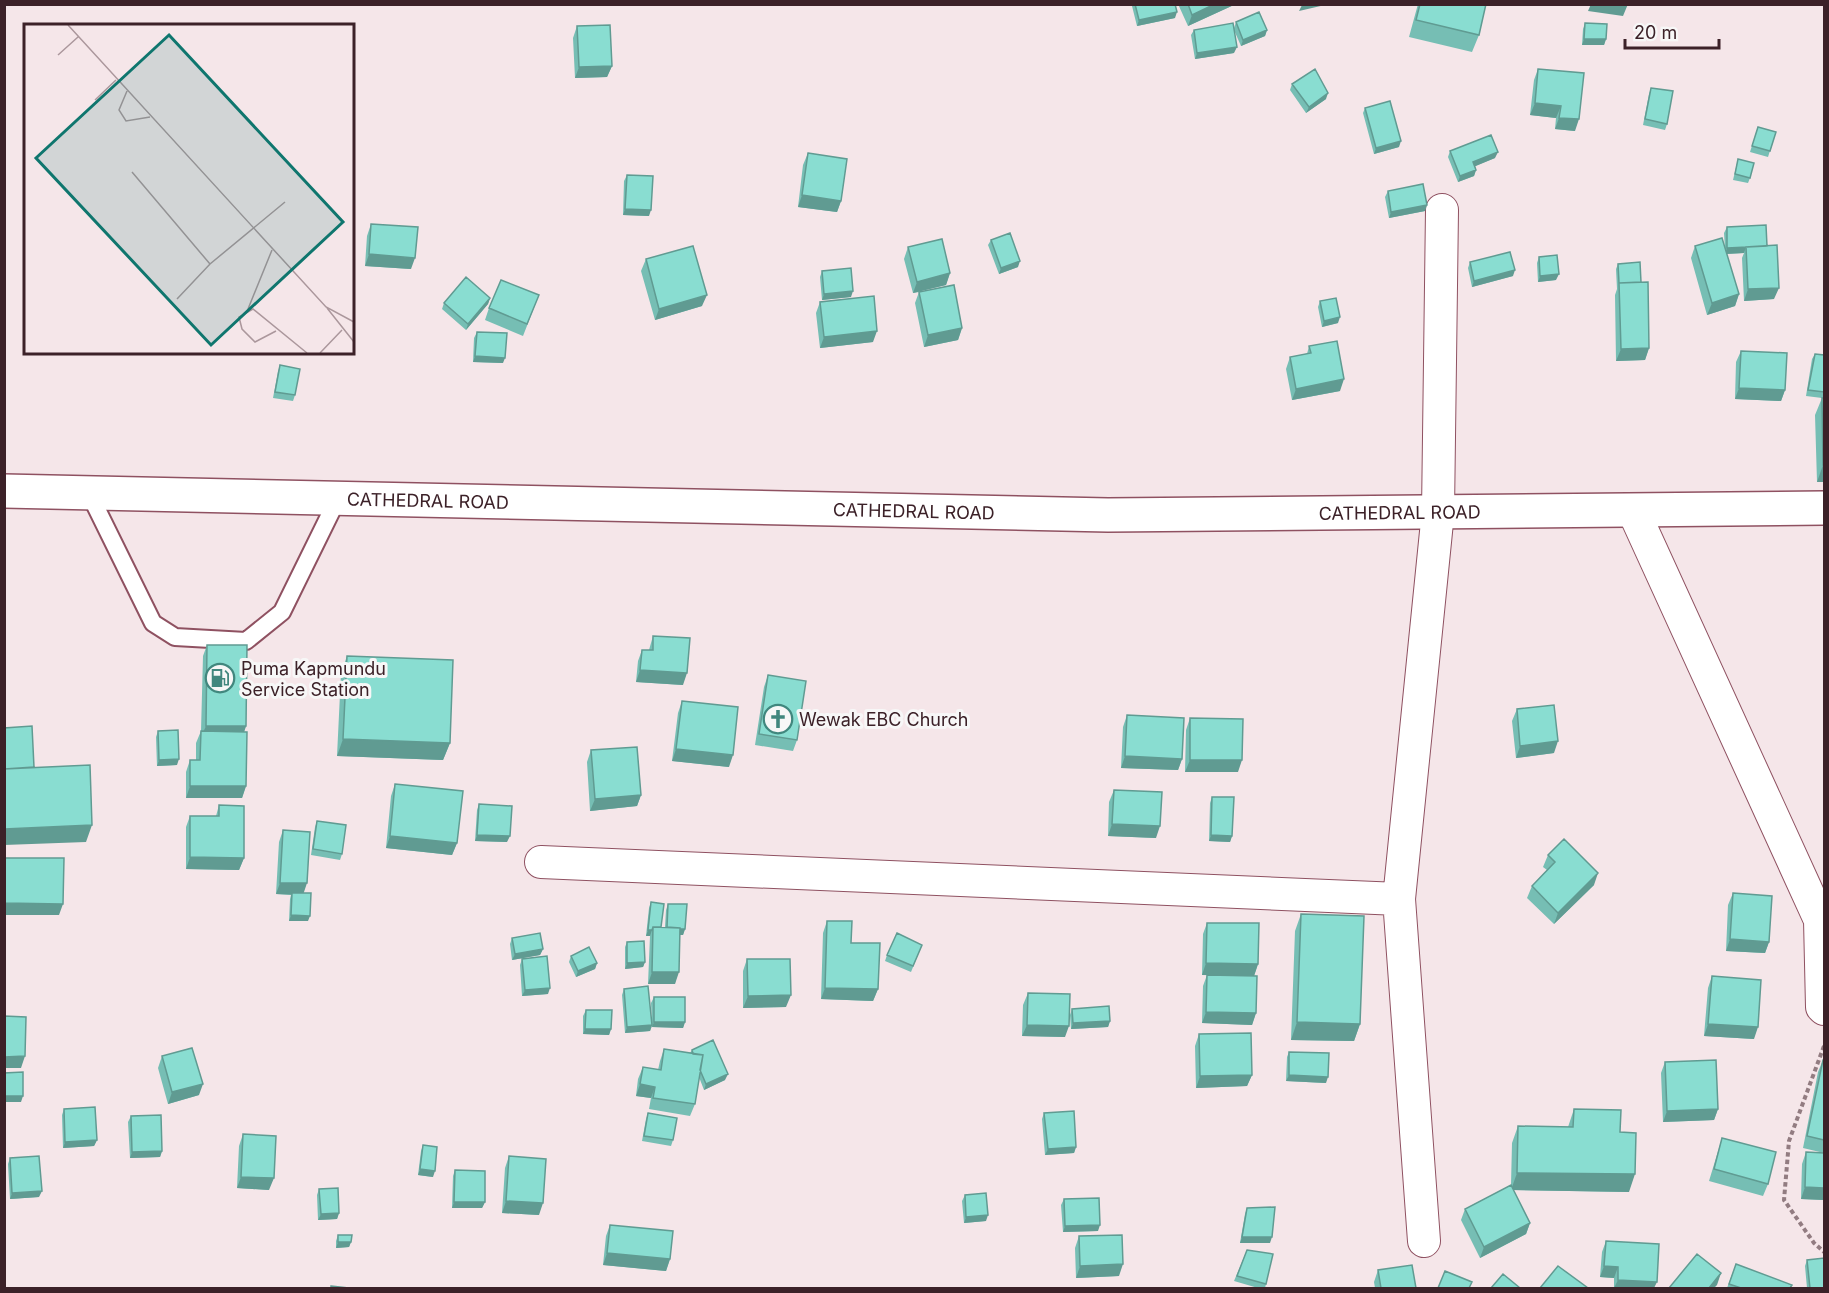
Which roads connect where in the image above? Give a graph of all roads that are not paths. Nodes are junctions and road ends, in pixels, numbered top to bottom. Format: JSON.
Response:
{"nodes":[{"id":1,"x":1442,"y":210,"type":"dead end"},
{"id":2,"x":4,"y":491,"type":"edge"},
{"id":3,"x":89,"y":493,"type":"junction"},
{"id":4,"x":338,"y":498,"type":"junction"},
{"id":5,"x":1824,"y":508,"type":"edge"},
{"id":6,"x":1633,"y":510,"type":"junction"},
{"id":7,"x":1438,"y":512,"type":"junction"},
{"id":8,"x":542,"y":862,"type":"dead end"},
{"id":9,"x":1399,"y":899,"type":"junction"},
{"id":10,"x":1822,"y":918,"type":"edge"},
{"id":11,"x":1824,"y":1009,"type":"edge"},
{"id":12,"x":1424,"y":1241,"type":"dead end"}],
"edges":[{"from":1,"to":7,"type":"street"},
{"from":2,"to":3,"type":"main road","name":"CATHEDRAL ROAD"},
{"from":3,"to":4,"type":"main road","name":"CATHEDRAL ROAD"},
{"from":3,"to":4,"type":"lane"},
{"from":4,"to":7,"type":"main road","name":"CATHEDRAL ROAD"},
{"from":5,"to":6,"type":"main road","name":"CATHEDRAL ROAD"},
{"from":6,"to":7,"type":"main road","name":"CATHEDRAL ROAD"},
{"from":6,"to":10,"type":"street"},
{"from":7,"to":9,"type":"street"},
{"from":8,"to":9,"type":"street"},
{"from":9,"to":12,"type":"street"},
{"from":10,"to":11,"type":"street"}]}
